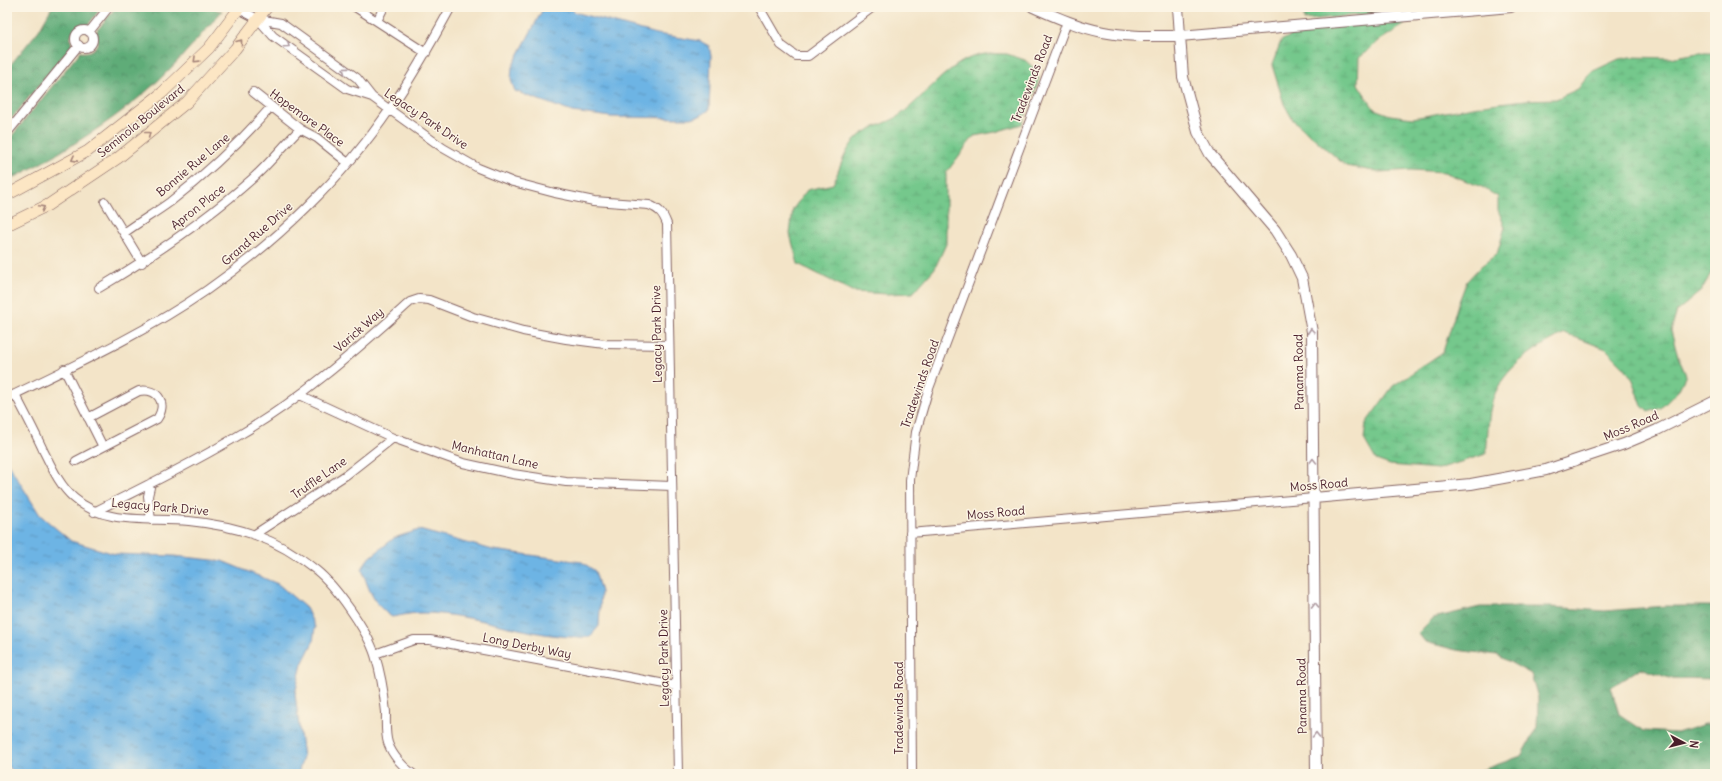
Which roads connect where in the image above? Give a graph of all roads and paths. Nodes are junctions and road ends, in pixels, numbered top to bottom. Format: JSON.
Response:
{"nodes":[{"id":1,"x":110,"y":7,"type":"edge"},
{"id":2,"x":267,"y":7,"type":"edge"},
{"id":3,"x":355,"y":7,"type":"edge"},
{"id":4,"x":384,"y":7,"type":"edge"},
{"id":5,"x":451,"y":7,"type":"edge"},
{"id":6,"x":759,"y":7,"type":"edge"},
{"id":7,"x":874,"y":7,"type":"edge"},
{"id":8,"x":1033,"y":7,"type":"edge"},
{"id":9,"x":1178,"y":7,"type":"edge"},
{"id":10,"x":1511,"y":7,"type":"edge"},
{"id":11,"x":238,"y":8,"type":"edge"},
{"id":12,"x":1486,"y":8,"type":"edge"},
{"id":13,"x":258,"y":19,"type":"junction"},
{"id":14,"x":377,"y":21,"type":"junction"},
{"id":15,"x":1067,"y":22,"type":"junction"},
{"id":16,"x":90,"y":32,"type":"junction"},
{"id":17,"x":1180,"y":36,"type":"junction"},
{"id":18,"x":79,"y":45,"type":"junction"},
{"id":19,"x":426,"y":53,"type":"junction"},
{"id":20,"x":253,"y":92,"type":"dead end"},
{"id":21,"x":372,"y":98,"type":"junction"},
{"id":22,"x":272,"y":107,"type":"junction"},
{"id":23,"x":390,"y":110,"type":"junction"},
{"id":24,"x":300,"y":129,"type":"junction"},
{"id":25,"x":7,"y":133,"type":"edge"},
{"id":26,"x":348,"y":163,"type":"junction"},
{"id":27,"x":7,"y":195,"type":"edge"},
{"id":28,"x":105,"y":202,"type":"dead end"},
{"id":29,"x":7,"y":226,"type":"edge"},
{"id":30,"x":124,"y":233,"type":"junction"},
{"id":31,"x":142,"y":263,"type":"junction"},
{"id":32,"x":99,"y":288,"type":"dead end"},
{"id":33,"x":669,"y":345,"type":"junction"},
{"id":34,"x":64,"y":369,"type":"junction"},
{"id":35,"x":15,"y":394,"type":"junction"},
{"id":36,"x":300,"y":395,"type":"junction"},
{"id":37,"x":7,"y":398,"type":"edge"},
{"id":38,"x":1715,"y":401,"type":"edge"},
{"id":39,"x":88,"y":418,"type":"junction"},
{"id":40,"x":393,"y":438,"type":"junction"},
{"id":41,"x":103,"y":447,"type":"junction"},
{"id":42,"x":76,"y":461,"type":"dead end"},
{"id":43,"x":151,"y":483,"type":"junction"},
{"id":44,"x":672,"y":486,"type":"junction"},
{"id":45,"x":1314,"y":498,"type":"junction"},
{"id":46,"x":94,"y":512,"type":"junction"},
{"id":47,"x":151,"y":520,"type":"junction"},
{"id":48,"x":910,"y":533,"type":"junction"},
{"id":49,"x":255,"y":534,"type":"junction"},
{"id":50,"x":375,"y":654,"type":"junction"},
{"id":51,"x":676,"y":686,"type":"junction"},
{"id":52,"x":413,"y":774,"type":"edge"},
{"id":53,"x":678,"y":774,"type":"edge"},
{"id":54,"x":912,"y":774,"type":"edge"},
{"id":55,"x":1316,"y":774,"type":"edge"}],
"edges":[{"from":1,"to":16,"type":"street"},
{"from":2,"to":13,"type":"main road","name":"Seminola Boulevard"},
{"from":3,"to":14,"type":"street"},
{"from":4,"to":14,"type":"street"},
{"from":5,"to":19,"type":"street","name":"Grand Rue Drive"},
{"from":6,"to":7,"type":"street"},
{"from":8,"to":15,"type":"street"},
{"from":9,"to":17,"type":"street","name":"Panama Road"},
{"from":10,"to":12,"type":"street"},
{"from":11,"to":13,"type":"street","name":"Legacy Park Drive"},
{"from":11,"to":27,"type":"main road","name":"Seminola Boulevard","one_way":true},
{"from":12,"to":17,"type":"street"},
{"from":13,"to":21,"type":"street","name":"Legacy Park Drive","one_way":true},
{"from":21,"to":13,"type":"street","name":"Legacy Park Drive","one_way":true},
{"from":29,"to":13,"type":"main road","name":"Seminola Boulevard","one_way":true},
{"from":14,"to":19,"type":"street"},
{"from":15,"to":17,"type":"street"},
{"from":15,"to":48,"type":"street","name":"Tradewinds Road"},
{"from":16,"to":18,"type":"street"},
{"from":16,"to":18,"type":"street"},
{"from":45,"to":17,"type":"street","name":"Panama Road","one_way":true},
{"from":18,"to":25,"type":"street"},
{"from":19,"to":23,"type":"street","name":"Grand Rue Drive"},
{"from":20,"to":22,"type":"street","name":"Hopemore Place"},
{"from":21,"to":23,"type":"street","name":"Legacy Park Drive"},
{"from":22,"to":24,"type":"street","name":"Hopemore Place"},
{"from":22,"to":30,"type":"street","name":"Bonnie Rue Lane"},
{"from":23,"to":26,"type":"street","name":"Grand Rue Drive"},
{"from":23,"to":33,"type":"street","name":"Legacy Park Drive"},
{"from":24,"to":26,"type":"street","name":"Hopemore Place"},
{"from":24,"to":31,"type":"street","name":"Apron Place"},
{"from":26,"to":34,"type":"street","name":"Grand Rue Drive"},
{"from":28,"to":30,"type":"street"},
{"from":30,"to":31,"type":"street"},
{"from":31,"to":32,"type":"street","name":"Apron Place"},
{"from":33,"to":36,"type":"street","name":"Varick Way"},
{"from":33,"to":44,"type":"street","name":"Legacy Park Drive"},
{"from":34,"to":35,"type":"street","name":"Grand Rue Drive"},
{"from":34,"to":39,"type":"street"},
{"from":35,"to":37,"type":"street","name":"Grand Rue Drive"},
{"from":35,"to":46,"type":"street","name":"Legacy Park Drive"},
{"from":36,"to":40,"type":"street","name":"Manhattan Lane"},
{"from":36,"to":43,"type":"street","name":"Varick Way"},
{"from":38,"to":45,"type":"street","name":"Moss Road"},
{"from":39,"to":41,"type":"street"},
{"from":39,"to":41,"type":"street"},
{"from":40,"to":44,"type":"street","name":"Manhattan Lane"},
{"from":40,"to":49,"type":"street","name":"Truffle Lane"},
{"from":41,"to":42,"type":"street"},
{"from":43,"to":46,"type":"street","name":"Varick Way"},
{"from":43,"to":47,"type":"street"},
{"from":44,"to":51,"type":"street","name":"Legacy Park Drive"},
{"from":45,"to":48,"type":"street","name":"Moss Road"},
{"from":55,"to":45,"type":"street","name":"Panama Road","one_way":true},
{"from":46,"to":47,"type":"street","name":"Legacy Park Drive"},
{"from":47,"to":49,"type":"street","name":"Legacy Park Drive"},
{"from":48,"to":54,"type":"street","name":"Tradewinds Road"},
{"from":49,"to":50,"type":"street","name":"Legacy Park Drive"},
{"from":50,"to":51,"type":"street","name":"Long Derby Way"},
{"from":50,"to":52,"type":"street","name":"Legacy Park Drive"},
{"from":51,"to":53,"type":"street","name":"Legacy Park Drive"}]}
